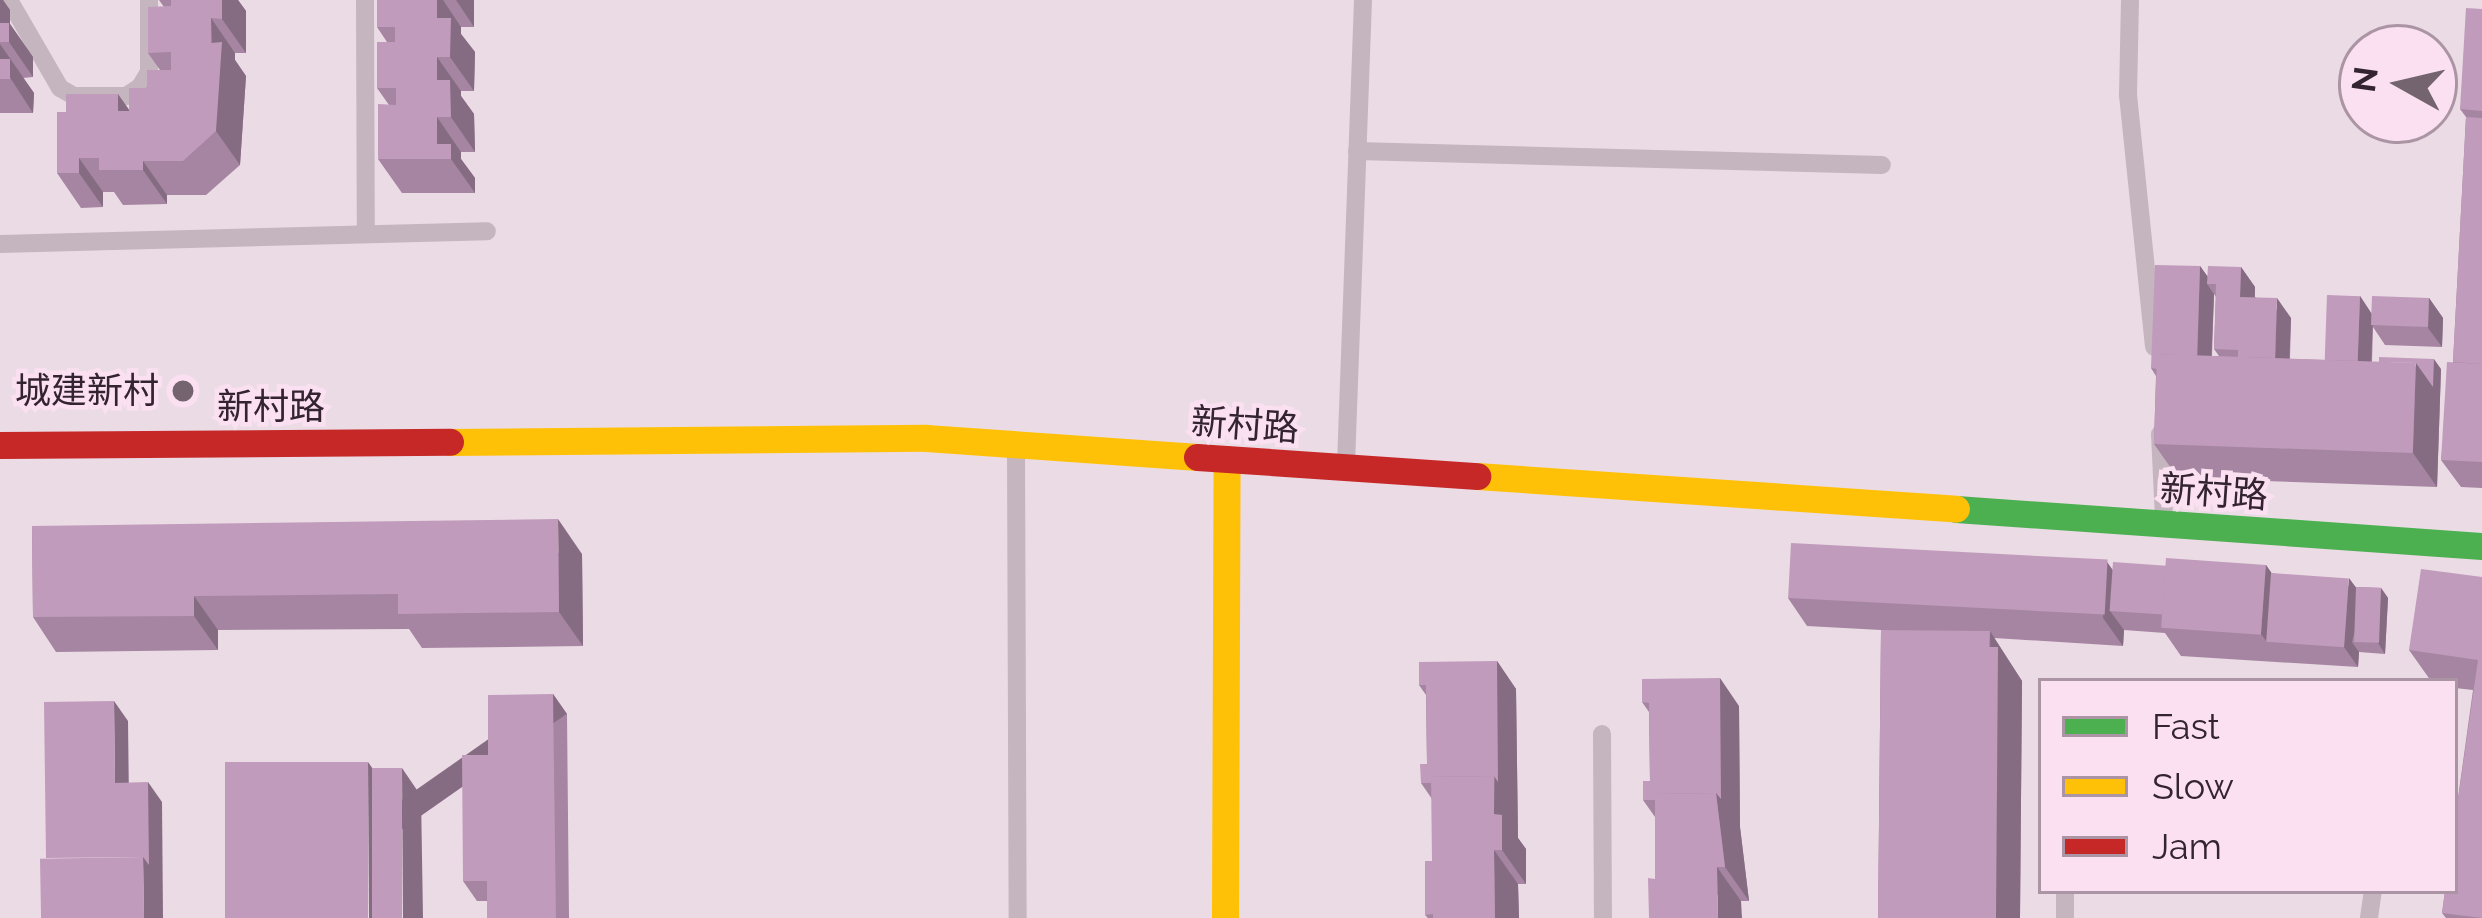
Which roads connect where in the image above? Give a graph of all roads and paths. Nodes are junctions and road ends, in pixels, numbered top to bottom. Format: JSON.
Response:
{"nodes":[{"id":1,"x":9,"y":0,"type":"edge"},
{"id":2,"x":149,"y":0,"type":"edge"},
{"id":3,"x":365,"y":0,"type":"edge"},
{"id":4,"x":1363,"y":0,"type":"edge"},
{"id":5,"x":2130,"y":0,"type":"edge"},
{"id":6,"x":1357,"y":151,"type":"junction"},
{"id":7,"x":1882,"y":166,"type":"dead end"},
{"id":8,"x":487,"y":231,"type":"dead end"},
{"id":9,"x":366,"y":234,"type":"junction"},
{"id":10,"x":0,"y":244,"type":"edge"},
{"id":11,"x":2157,"y":378,"type":"edge"},
{"id":12,"x":2159,"y":420,"type":"edge"},
{"id":13,"x":1016,"y":444,"type":"junction"},
{"id":14,"x":0,"y":445,"type":"edge"},
{"id":15,"x":1227,"y":459,"type":"junction"},
{"id":16,"x":1346,"y":469,"type":"junction"},
{"id":17,"x":2164,"y":525,"type":"junction"},
{"id":18,"x":2482,"y":545,"type":"edge"},
{"id":19,"x":1602,"y":734,"type":"dead end"},
{"id":20,"x":1018,"y":918,"type":"edge"},
{"id":21,"x":1226,"y":918,"type":"edge"},
{"id":22,"x":1604,"y":918,"type":"edge"}],
"edges":[{"from":1,"to":2,"type":"lane"},
{"from":3,"to":9,"type":"lane"},
{"from":4,"to":6,"type":"lane"},
{"from":5,"to":11,"type":"lane"},
{"from":6,"to":7,"type":"lane"},
{"from":6,"to":16,"type":"lane"},
{"from":8,"to":9,"type":"lane"},
{"from":9,"to":10,"type":"lane"},
{"from":12,"to":17,"type":"lane"},
{"from":13,"to":14,"type":"street","name":"新村路"},
{"from":13,"to":15,"type":"street","name":"新村路"},
{"from":13,"to":20,"type":"lane"},
{"from":15,"to":16,"type":"street","name":"新村路"},
{"from":15,"to":21,"type":"street"},
{"from":16,"to":17,"type":"street","name":"新村路"},
{"from":17,"to":18,"type":"street","name":"新村路"},
{"from":19,"to":22,"type":"lane"}]}
